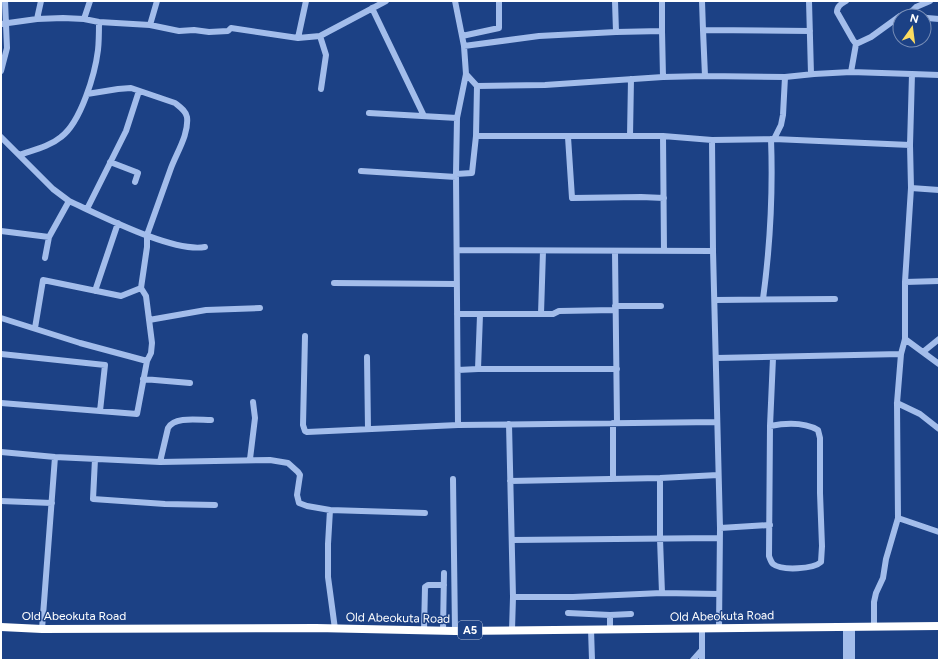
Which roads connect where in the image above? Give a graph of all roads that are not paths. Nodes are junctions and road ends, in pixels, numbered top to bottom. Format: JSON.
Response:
{"nodes":[{"id":1,"x":5,"y":1,"type":"edge"},
{"id":2,"x":41,"y":1,"type":"edge"},
{"id":3,"x":90,"y":1,"type":"edge"},
{"id":4,"x":157,"y":1,"type":"edge"},
{"id":5,"x":306,"y":1,"type":"edge"},
{"id":6,"x":386,"y":1,"type":"edge"},
{"id":7,"x":455,"y":1,"type":"edge"},
{"id":8,"x":499,"y":1,"type":"edge"},
{"id":9,"x":614,"y":1,"type":"edge"},
{"id":10,"x":662,"y":1,"type":"edge"},
{"id":11,"x":702,"y":1,"type":"edge"},
{"id":12,"x":809,"y":1,"type":"edge"},
{"id":13,"x":846,"y":1,"type":"edge"},
{"id":14,"x":930,"y":1,"type":"edge"},
{"id":15,"x":372,"y":8,"type":"junction"},
{"id":16,"x":915,"y":8,"type":"edge"},
{"id":17,"x":38,"y":19,"type":"junction"},
{"id":18,"x":84,"y":19,"type":"junction"},
{"id":19,"x":99,"y":22,"type":"junction"},
{"id":20,"x":892,"y":22,"type":"edge"},
{"id":21,"x":3,"y":24,"type":"edge"},
{"id":22,"x":150,"y":25,"type":"junction"},
{"id":23,"x":704,"y":30,"type":"junction"},
{"id":24,"x":662,"y":31,"type":"junction"},
{"id":25,"x":810,"y":31,"type":"junction"},
{"id":26,"x":616,"y":32,"type":"junction"},
{"id":27,"x":320,"y":36,"type":"junction"},
{"id":28,"x":462,"y":36,"type":"junction"},
{"id":29,"x":298,"y":38,"type":"junction"},
{"id":30,"x":856,"y":44,"type":"junction"},
{"id":31,"x":464,"y":46,"type":"junction"},
{"id":32,"x":1,"y":71,"type":"edge"},
{"id":33,"x":852,"y":72,"type":"junction"},
{"id":34,"x":466,"y":74,"type":"junction"},
{"id":35,"x":811,"y":74,"type":"junction"},
{"id":36,"x":912,"y":74,"type":"junction"},
{"id":37,"x":939,"y":75,"type":"edge"},
{"id":38,"x":705,"y":76,"type":"junction"},
{"id":39,"x":662,"y":77,"type":"junction"},
{"id":40,"x":785,"y":77,"type":"junction"},
{"id":41,"x":631,"y":79,"type":"junction"},
{"id":42,"x":477,"y":86,"type":"junction"},
{"id":43,"x":321,"y":89,"type":"dead end"},
{"id":44,"x":139,"y":91,"type":"junction"},
{"id":45,"x":87,"y":94,"type":"junction"},
{"id":46,"x":369,"y":113,"type":"dead end"},
{"id":47,"x":424,"y":116,"type":"junction"},
{"id":48,"x":457,"y":118,"type":"junction"},
{"id":49,"x":476,"y":136,"type":"junction"},
{"id":50,"x":630,"y":136,"type":"junction"},
{"id":51,"x":663,"y":136,"type":"junction"},
{"id":52,"x":1,"y":137,"type":"edge"},
{"id":53,"x":568,"y":137,"type":"junction"},
{"id":54,"x":772,"y":139,"type":"junction"},
{"id":55,"x":712,"y":140,"type":"junction"},
{"id":56,"x":910,"y":145,"type":"junction"},
{"id":57,"x":19,"y":155,"type":"junction"},
{"id":58,"x":110,"y":162,"type":"junction"},
{"id":59,"x":361,"y":171,"type":"dead end"},
{"id":60,"x":456,"y":175,"type":"junction"},
{"id":61,"x":135,"y":182,"type":"dead end"},
{"id":62,"x":911,"y":188,"type":"junction"},
{"id":63,"x":939,"y":190,"type":"edge"},
{"id":64,"x":664,"y":198,"type":"junction"},
{"id":65,"x":69,"y":201,"type":"junction"},
{"id":66,"x":88,"y":209,"type":"junction"},
{"id":67,"x":118,"y":223,"type":"junction"},
{"id":68,"x":1,"y":231,"type":"edge"},
{"id":69,"x":147,"y":235,"type":"junction"},
{"id":70,"x":49,"y":237,"type":"junction"},
{"id":71,"x":205,"y":247,"type":"dead end"},
{"id":72,"x":457,"y":250,"type":"junction"},
{"id":73,"x":543,"y":251,"type":"junction"},
{"id":74,"x":664,"y":251,"type":"junction"},
{"id":75,"x":713,"y":251,"type":"junction"},
{"id":76,"x":615,"y":252,"type":"junction"},
{"id":77,"x":45,"y":258,"type":"dead end"},
{"id":78,"x":939,"y":281,"type":"edge"},
{"id":79,"x":906,"y":282,"type":"junction"},
{"id":80,"x":334,"y":283,"type":"dead end"},
{"id":81,"x":456,"y":284,"type":"junction"},
{"id":82,"x":141,"y":288,"type":"junction"},
{"id":83,"x":95,"y":291,"type":"junction"},
{"id":84,"x":763,"y":299,"type":"junction"},
{"id":85,"x":835,"y":299,"type":"dead end"},
{"id":86,"x":715,"y":300,"type":"junction"},
{"id":87,"x":662,"y":306,"type":"dead end"},
{"id":88,"x":260,"y":308,"type":"dead end"},
{"id":89,"x":615,"y":308,"type":"junction"},
{"id":90,"x":457,"y":314,"type":"junction"},
{"id":91,"x":541,"y":314,"type":"junction"},
{"id":92,"x":480,"y":315,"type":"junction"},
{"id":93,"x":1,"y":318,"type":"edge"},
{"id":94,"x":149,"y":320,"type":"junction"},
{"id":95,"x":35,"y":328,"type":"junction"},
{"id":96,"x":305,"y":336,"type":"dead end"},
{"id":97,"x":939,"y":339,"type":"edge"},
{"id":98,"x":905,"y":340,"type":"junction"},
{"id":99,"x":923,"y":352,"type":"junction"},
{"id":100,"x":1,"y":354,"type":"edge"},
{"id":101,"x":901,"y":354,"type":"junction"},
{"id":102,"x":367,"y":357,"type":"dead end"},
{"id":103,"x":716,"y":358,"type":"junction"},
{"id":104,"x":773,"y":358,"type":"junction"},
{"id":105,"x":147,"y":360,"type":"junction"},
{"id":106,"x":939,"y":364,"type":"edge"},
{"id":107,"x":478,"y":369,"type":"junction"},
{"id":108,"x":617,"y":369,"type":"junction"},
{"id":109,"x":458,"y":370,"type":"junction"},
{"id":110,"x":143,"y":379,"type":"junction"},
{"id":111,"x":190,"y":383,"type":"dead end"},
{"id":112,"x":254,"y":402,"type":"dead end"},
{"id":113,"x":1,"y":403,"type":"edge"},
{"id":114,"x":897,"y":403,"type":"junction"},
{"id":115,"x":100,"y":411,"type":"junction"},
{"id":116,"x":211,"y":420,"type":"dead end"},
{"id":117,"x":717,"y":422,"type":"junction"},
{"id":118,"x":615,"y":423,"type":"junction"},
{"id":119,"x":509,"y":424,"type":"junction"},
{"id":120,"x":458,"y":425,"type":"junction"},
{"id":121,"x":770,"y":426,"type":"junction"},
{"id":122,"x":368,"y":429,"type":"junction"},
{"id":123,"x":939,"y":429,"type":"edge"},
{"id":124,"x":1,"y":452,"type":"edge"},
{"id":125,"x":55,"y":457,"type":"junction"},
{"id":126,"x":95,"y":459,"type":"junction"},
{"id":127,"x":250,"y":460,"type":"junction"},
{"id":128,"x":160,"y":462,"type":"junction"},
{"id":129,"x":718,"y":475,"type":"junction"},
{"id":130,"x":660,"y":478,"type":"junction"},
{"id":131,"x":453,"y":479,"type":"dead end"},
{"id":132,"x":613,"y":479,"type":"junction"},
{"id":133,"x":510,"y":481,"type":"junction"},
{"id":134,"x":1,"y":501,"type":"edge"},
{"id":135,"x":52,"y":503,"type":"junction"},
{"id":136,"x":214,"y":504,"type":"dead end"},
{"id":137,"x":330,"y":510,"type":"junction"},
{"id":138,"x":424,"y":513,"type":"dead end"},
{"id":139,"x":898,"y":518,"type":"junction"},
{"id":140,"x":770,"y":526,"type":"junction"},
{"id":141,"x":720,"y":528,"type":"junction"},
{"id":142,"x":939,"y":532,"type":"edge"},
{"id":143,"x":719,"y":538,"type":"junction"},
{"id":144,"x":660,"y":539,"type":"junction"},
{"id":145,"x":512,"y":540,"type":"junction"},
{"id":146,"x":444,"y":573,"type":"dead end"},
{"id":147,"x":444,"y":585,"type":"junction"},
{"id":148,"x":662,"y":593,"type":"junction"},
{"id":149,"x":719,"y":594,"type":"junction"},
{"id":150,"x":513,"y":597,"type":"junction"},
{"id":151,"x":568,"y":613,"type":"dead end"},
{"id":152,"x":631,"y":614,"type":"dead end"},
{"id":153,"x":610,"y":615,"type":"junction"},
{"id":154,"x":939,"y":626,"type":"edge"},
{"id":155,"x":849,"y":627,"type":"junction"},
{"id":156,"x":874,"y":627,"type":"junction"},
{"id":157,"x":1,"y":628,"type":"edge"},
{"id":158,"x":702,"y":628,"type":"junction"},
{"id":159,"x":719,"y":628,"type":"junction"},
{"id":160,"x":42,"y":629,"type":"junction"},
{"id":161,"x":335,"y":629,"type":"junction"},
{"id":162,"x":591,"y":629,"type":"junction"},
{"id":163,"x":610,"y":629,"type":"junction"},
{"id":164,"x":512,"y":630,"type":"junction"},
{"id":165,"x":424,"y":631,"type":"junction"},
{"id":166,"x":443,"y":631,"type":"junction"},
{"id":167,"x":455,"y":631,"type":"junction"},
{"id":168,"x":702,"y":650,"type":"junction"},
{"id":169,"x":592,"y":660,"type":"edge"},
{"id":170,"x":693,"y":660,"type":"edge"},
{"id":171,"x":702,"y":660,"type":"edge"},
{"id":172,"x":846,"y":660,"type":"edge"},
{"id":173,"x":852,"y":660,"type":"edge"}],
"edges":[{"from":1,"to":21,"type":"street"},
{"from":2,"to":17,"type":"street"},
{"from":3,"to":18,"type":"street"},
{"from":4,"to":22,"type":"street"},
{"from":5,"to":29,"type":"street"},
{"from":6,"to":15,"type":"street"},
{"from":7,"to":28,"type":"street"},
{"from":8,"to":28,"type":"street"},
{"from":9,"to":26,"type":"street"},
{"from":10,"to":24,"type":"street"},
{"from":11,"to":23,"type":"street"},
{"from":12,"to":25,"type":"street"},
{"from":13,"to":30,"type":"street"},
{"from":14,"to":16,"type":"street"},
{"from":15,"to":27,"type":"street"},
{"from":15,"to":47,"type":"street"},
{"from":17,"to":18,"type":"street"},
{"from":17,"to":21,"type":"street"},
{"from":18,"to":19,"type":"street"},
{"from":19,"to":22,"type":"street"},
{"from":19,"to":45,"type":"street"},
{"from":20,"to":30,"type":"street"},
{"from":21,"to":32,"type":"street"},
{"from":22,"to":29,"type":"street"},
{"from":23,"to":25,"type":"street"},
{"from":23,"to":38,"type":"street"},
{"from":24,"to":26,"type":"street"},
{"from":24,"to":39,"type":"street"},
{"from":25,"to":35,"type":"street"},
{"from":26,"to":31,"type":"street"},
{"from":27,"to":29,"type":"street"},
{"from":27,"to":43,"type":"street"},
{"from":28,"to":31,"type":"street"},
{"from":30,"to":33,"type":"street"},
{"from":31,"to":34,"type":"street"},
{"from":33,"to":35,"type":"street"},
{"from":33,"to":36,"type":"street"},
{"from":34,"to":42,"type":"street"},
{"from":34,"to":48,"type":"street"},
{"from":35,"to":40,"type":"street"},
{"from":36,"to":37,"type":"street"},
{"from":36,"to":56,"type":"street"},
{"from":38,"to":39,"type":"street"},
{"from":38,"to":40,"type":"street"},
{"from":39,"to":41,"type":"street"},
{"from":40,"to":54,"type":"street"},
{"from":41,"to":42,"type":"street"},
{"from":41,"to":50,"type":"street"},
{"from":42,"to":49,"type":"street"},
{"from":44,"to":45,"type":"street"},
{"from":44,"to":58,"type":"street"},
{"from":44,"to":69,"type":"street"},
{"from":45,"to":57,"type":"street"},
{"from":46,"to":47,"type":"street"},
{"from":47,"to":48,"type":"street"},
{"from":48,"to":60,"type":"street"},
{"from":49,"to":53,"type":"street"},
{"from":49,"to":60,"type":"street"},
{"from":50,"to":51,"type":"street"},
{"from":50,"to":53,"type":"street"},
{"from":51,"to":55,"type":"street"},
{"from":51,"to":64,"type":"street"},
{"from":52,"to":57,"type":"street"},
{"from":53,"to":64,"type":"street"},
{"from":54,"to":55,"type":"street"},
{"from":54,"to":56,"type":"street"},
{"from":54,"to":84,"type":"street"},
{"from":55,"to":75,"type":"street"},
{"from":56,"to":62,"type":"street"},
{"from":57,"to":65,"type":"street"},
{"from":58,"to":61,"type":"street"},
{"from":58,"to":66,"type":"street"},
{"from":59,"to":60,"type":"street"},
{"from":60,"to":72,"type":"street"},
{"from":62,"to":63,"type":"street"},
{"from":62,"to":79,"type":"street"},
{"from":64,"to":74,"type":"street"},
{"from":65,"to":66,"type":"street"},
{"from":65,"to":70,"type":"street"},
{"from":66,"to":67,"type":"street"},
{"from":67,"to":69,"type":"street"},
{"from":67,"to":83,"type":"street"},
{"from":68,"to":70,"type":"street"},
{"from":69,"to":71,"type":"street"},
{"from":69,"to":82,"type":"street"},
{"from":70,"to":77,"type":"street"},
{"from":72,"to":73,"type":"street"},
{"from":72,"to":81,"type":"street"},
{"from":73,"to":76,"type":"street"},
{"from":73,"to":91,"type":"street"},
{"from":74,"to":75,"type":"street"},
{"from":74,"to":76,"type":"street"},
{"from":75,"to":86,"type":"street"},
{"from":76,"to":89,"type":"street"},
{"from":78,"to":79,"type":"street"},
{"from":79,"to":98,"type":"street"},
{"from":80,"to":81,"type":"street"},
{"from":81,"to":90,"type":"street"},
{"from":82,"to":83,"type":"street"},
{"from":82,"to":94,"type":"street"},
{"from":83,"to":95,"type":"street"},
{"from":84,"to":85,"type":"street"},
{"from":84,"to":86,"type":"street"},
{"from":86,"to":103,"type":"street"},
{"from":87,"to":89,"type":"street"},
{"from":88,"to":94,"type":"street"},
{"from":89,"to":91,"type":"street"},
{"from":89,"to":108,"type":"street"},
{"from":90,"to":92,"type":"street"},
{"from":90,"to":109,"type":"street"},
{"from":91,"to":92,"type":"street"},
{"from":92,"to":107,"type":"street"},
{"from":93,"to":95,"type":"street"},
{"from":94,"to":105,"type":"street"},
{"from":95,"to":105,"type":"street"},
{"from":96,"to":122,"type":"street"},
{"from":97,"to":99,"type":"street"},
{"from":98,"to":99,"type":"street"},
{"from":98,"to":101,"type":"street"},
{"from":99,"to":106,"type":"street"},
{"from":100,"to":115,"type":"street"},
{"from":101,"to":104,"type":"street"},
{"from":101,"to":114,"type":"street"},
{"from":102,"to":122,"type":"street"},
{"from":103,"to":104,"type":"street"},
{"from":103,"to":117,"type":"street"},
{"from":104,"to":121,"type":"street"},
{"from":105,"to":110,"type":"street"},
{"from":107,"to":108,"type":"street"},
{"from":107,"to":109,"type":"street"},
{"from":108,"to":118,"type":"street"},
{"from":109,"to":120,"type":"street"},
{"from":110,"to":111,"type":"street"},
{"from":110,"to":115,"type":"street"},
{"from":112,"to":127,"type":"street"},
{"from":113,"to":115,"type":"street"},
{"from":114,"to":123,"type":"street"},
{"from":114,"to":139,"type":"street"},
{"from":116,"to":128,"type":"street"},
{"from":117,"to":118,"type":"street"},
{"from":117,"to":129,"type":"street"},
{"from":118,"to":119,"type":"street"},
{"from":118,"to":132,"type":"street"},
{"from":119,"to":120,"type":"street"},
{"from":119,"to":133,"type":"street"},
{"from":120,"to":122,"type":"street"},
{"from":121,"to":140,"type":"street"},
{"from":121,"to":140,"type":"street"},
{"from":124,"to":125,"type":"street"},
{"from":125,"to":126,"type":"street"},
{"from":125,"to":135,"type":"street"},
{"from":126,"to":128,"type":"street"},
{"from":126,"to":136,"type":"street"},
{"from":127,"to":128,"type":"street"},
{"from":127,"to":137,"type":"street"},
{"from":129,"to":130,"type":"street"},
{"from":129,"to":141,"type":"street"},
{"from":130,"to":132,"type":"street"},
{"from":130,"to":144,"type":"street"},
{"from":131,"to":167,"type":"street"},
{"from":132,"to":133,"type":"street"},
{"from":133,"to":145,"type":"street"},
{"from":134,"to":135,"type":"street"},
{"from":135,"to":160,"type":"street"},
{"from":137,"to":138,"type":"street"},
{"from":137,"to":161,"type":"street"},
{"from":139,"to":142,"type":"street"},
{"from":139,"to":156,"type":"street"},
{"from":140,"to":141,"type":"street"},
{"from":141,"to":143,"type":"street"},
{"from":143,"to":144,"type":"street"},
{"from":143,"to":149,"type":"street"},
{"from":144,"to":145,"type":"street"},
{"from":144,"to":148,"type":"street"},
{"from":145,"to":150,"type":"street"},
{"from":146,"to":147,"type":"street"},
{"from":147,"to":165,"type":"street"},
{"from":147,"to":166,"type":"street"},
{"from":148,"to":149,"type":"street"},
{"from":148,"to":150,"type":"street"},
{"from":149,"to":159,"type":"street"},
{"from":150,"to":164,"type":"street"},
{"from":151,"to":153,"type":"street"},
{"from":152,"to":153,"type":"street"},
{"from":153,"to":163,"type":"street"},
{"from":154,"to":156,"type":"highway","name":"Old Abeokuta Road","number":"A5"},
{"from":155,"to":156,"type":"highway","name":"Old Abeokuta Road","number":"A5"},
{"from":155,"to":159,"type":"highway","name":"Old Abeokuta Road","number":"A5"},
{"from":155,"to":172,"type":"street"},
{"from":155,"to":173,"type":"street"},
{"from":157,"to":160,"type":"highway","name":"Old Abeokuta Road","number":"A5"},
{"from":158,"to":159,"type":"highway","name":"Old Abeokuta Road","number":"A5"},
{"from":158,"to":163,"type":"highway","name":"Old Abeokuta Road","number":"A5"},
{"from":158,"to":168,"type":"street"},
{"from":160,"to":161,"type":"highway","name":"Old Abeokuta Road","number":"A5"},
{"from":161,"to":165,"type":"highway","name":"Old Abeokuta Road","number":"A5"},
{"from":162,"to":163,"type":"highway","name":"Old Abeokuta Road","number":"A5"},
{"from":162,"to":164,"type":"highway","name":"Old Abeokuta Road","number":"A5"},
{"from":162,"to":169,"type":"street"},
{"from":164,"to":167,"type":"highway","name":"Old Abeokuta Road","number":"A5"},
{"from":165,"to":166,"type":"highway","name":"Old Abeokuta Road","number":"A5"},
{"from":166,"to":167,"type":"highway","name":"Old Abeokuta Road","number":"A5"},
{"from":168,"to":170,"type":"street"},
{"from":168,"to":171,"type":"street"}]}
